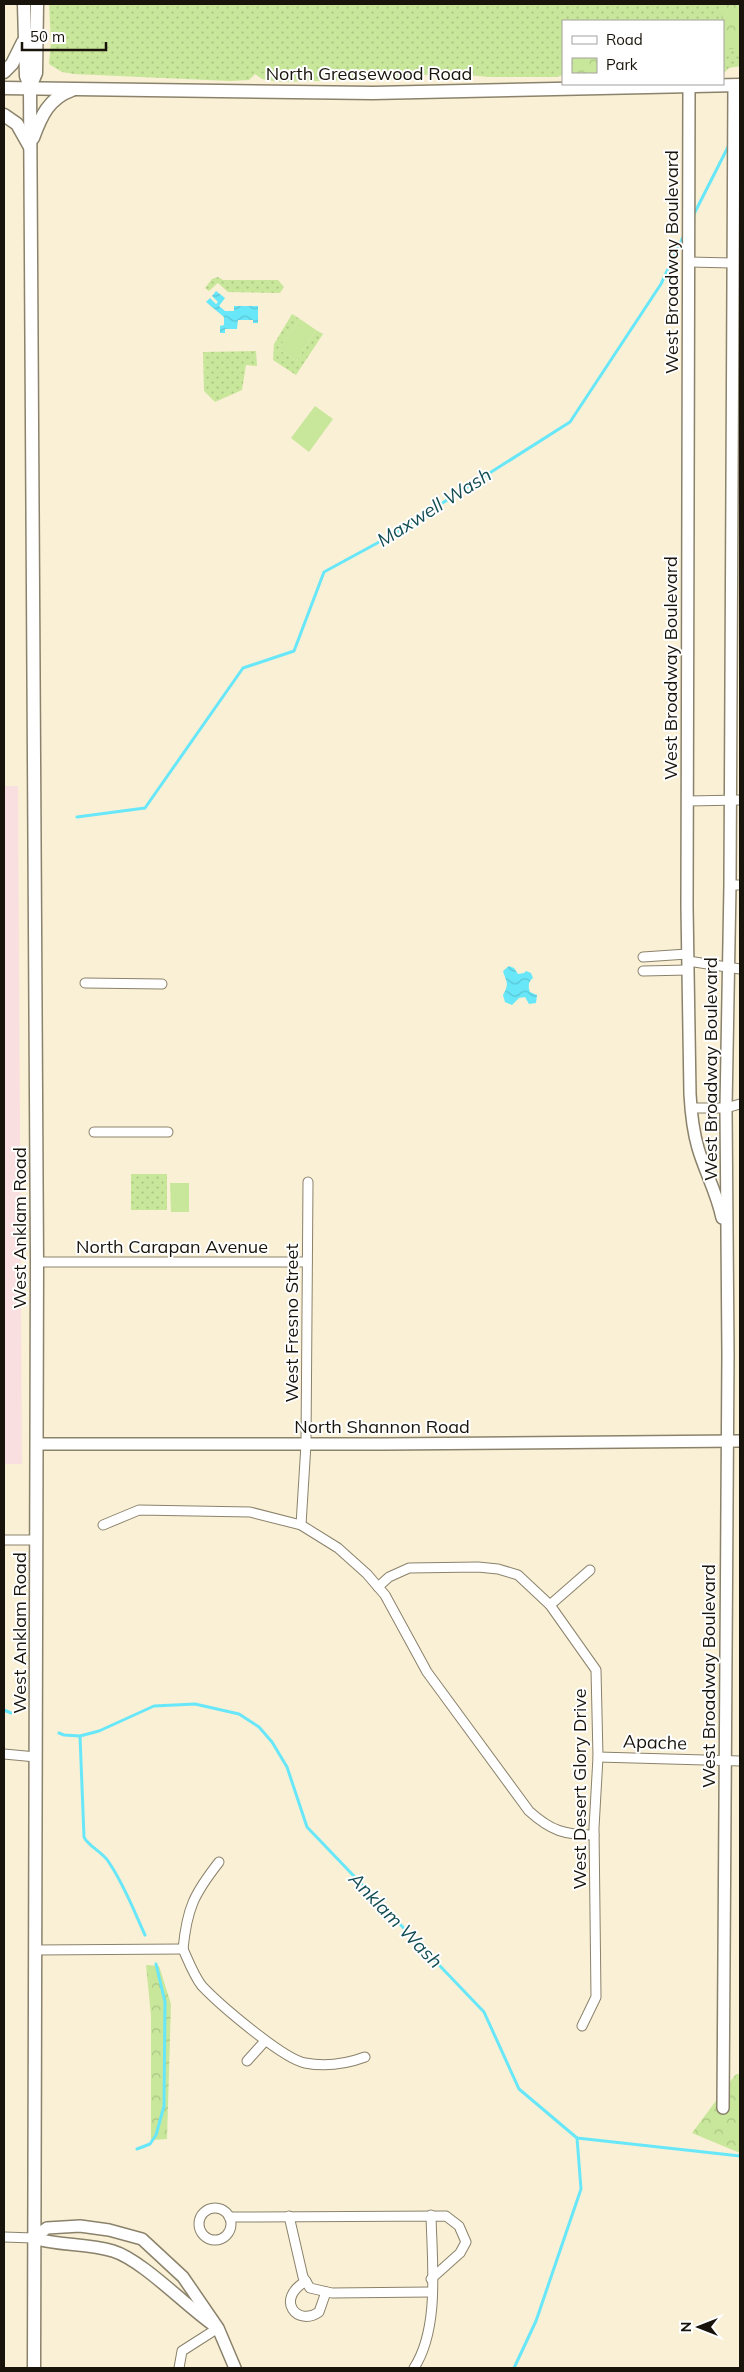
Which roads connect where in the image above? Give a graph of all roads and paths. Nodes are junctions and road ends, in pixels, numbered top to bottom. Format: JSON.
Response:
{"nodes":[{"id":1,"x":24,"y":4,"type":"edge"},
{"id":2,"x":37,"y":4,"type":"edge"},
{"id":3,"x":24,"y":39,"type":"junction"},
{"id":4,"x":4,"y":72,"type":"edge"},
{"id":5,"x":689,"y":85,"type":"junction"},
{"id":6,"x":737,"y":85,"type":"edge"},
{"id":7,"x":30,"y":87,"type":"junction"},
{"id":8,"x":79,"y":87,"type":"junction"},
{"id":9,"x":4,"y":88,"type":"edge"},
{"id":10,"x":4,"y":115,"type":"edge"},
{"id":11,"x":30,"y":147,"type":"junction"},
{"id":12,"x":689,"y":262,"type":"junction"},
{"id":13,"x":732,"y":263,"type":"junction"},
{"id":14,"x":735,"y":800,"type":"edge"},
{"id":15,"x":688,"y":801,"type":"junction"},
{"id":16,"x":735,"y":886,"type":"edge"},
{"id":17,"x":644,"y":956,"type":"dead end"},
{"id":18,"x":688,"y":962,"type":"junction"},
{"id":19,"x":728,"y":969,"type":"junction"},
{"id":20,"x":740,"y":969,"type":"edge"},
{"id":21,"x":644,"y":971,"type":"dead end"},
{"id":22,"x":85,"y":983,"type":"dead end"},
{"id":23,"x":162,"y":984,"type":"dead end"},
{"id":24,"x":740,"y":1104,"type":"edge"},
{"id":25,"x":691,"y":1108,"type":"junction"},
{"id":26,"x":726,"y":1108,"type":"junction"},
{"id":27,"x":94,"y":1132,"type":"dead end"},
{"id":28,"x":168,"y":1132,"type":"dead end"},
{"id":29,"x":308,"y":1182,"type":"dead end"},
{"id":30,"x":727,"y":1244,"type":"junction"},
{"id":31,"x":38,"y":1262,"type":"junction"},
{"id":32,"x":308,"y":1262,"type":"junction"},
{"id":33,"x":727,"y":1440,"type":"junction"},
{"id":34,"x":740,"y":1441,"type":"edge"},
{"id":35,"x":37,"y":1444,"type":"junction"},
{"id":36,"x":306,"y":1444,"type":"junction"},
{"id":37,"x":103,"y":1525,"type":"dead end"},
{"id":38,"x":301,"y":1525,"type":"junction"},
{"id":39,"x":4,"y":1540,"type":"edge"},
{"id":40,"x":36,"y":1540,"type":"junction"},
{"id":41,"x":590,"y":1570,"type":"dead end"},
{"id":42,"x":378,"y":1587,"type":"junction"},
{"id":43,"x":550,"y":1605,"type":"junction"},
{"id":44,"x":4,"y":1754,"type":"edge"},
{"id":45,"x":36,"y":1757,"type":"junction"},
{"id":46,"x":598,"y":1757,"type":"junction"},
{"id":47,"x":726,"y":1761,"type":"junction"},
{"id":48,"x":740,"y":1761,"type":"edge"},
{"id":49,"x":594,"y":1835,"type":"junction"},
{"id":50,"x":219,"y":1862,"type":"dead end"},
{"id":51,"x":183,"y":1949,"type":"junction"},
{"id":52,"x":35,"y":1950,"type":"junction"},
{"id":53,"x":582,"y":2026,"type":"dead end"},
{"id":54,"x":265,"y":2041,"type":"junction"},
{"id":55,"x":366,"y":2057,"type":"dead end"},
{"id":56,"x":247,"y":2061,"type":"dead end"},
{"id":57,"x":723,"y":2108,"type":"dead end"},
{"id":58,"x":431,"y":2215,"type":"junction"},
{"id":59,"x":289,"y":2216,"type":"junction"},
{"id":60,"x":229,"y":2217,"type":"dead end"},
{"id":61,"x":4,"y":2237,"type":"edge"},
{"id":62,"x":33,"y":2238,"type":"junction"},
{"id":63,"x":431,"y":2279,"type":"junction"},
{"id":64,"x":306,"y":2280,"type":"junction"},
{"id":65,"x":326,"y":2292,"type":"junction"},
{"id":66,"x":431,"y":2292,"type":"junction"},
{"id":67,"x":218,"y":2328,"type":"junction"},
{"id":68,"x":34,"y":2368,"type":"edge"},
{"id":69,"x":179,"y":2368,"type":"edge"},
{"id":70,"x":235,"y":2368,"type":"edge"},
{"id":71,"x":414,"y":2368,"type":"edge"}],
"edges":[{"from":1,"to":3,"type":"main road","name":"West Anklam Road"},
{"from":2,"to":7,"type":"main road","name":"West Anklam Road"},
{"from":3,"to":4,"type":"main road"},
{"from":3,"to":7,"type":"main road","name":"West Anklam Road"},
{"from":5,"to":6,"type":"main road","name":"North Greasewood Road"},
{"from":5,"to":8,"type":"main road","name":"North Greasewood Road"},
{"from":5,"to":12,"type":"street","name":"West Broadway Boulevard"},
{"from":6,"to":13,"type":"street","name":"West Broadway Boulevard"},
{"from":7,"to":8,"type":"main road","name":"North Greasewood Road"},
{"from":7,"to":9,"type":"main road","name":"North Greasewood Road"},
{"from":7,"to":11,"type":"main road","name":"West Anklam Road"},
{"from":8,"to":11,"type":"main road"},
{"from":10,"to":11,"type":"main road"},
{"from":11,"to":31,"type":"main road","name":"West Anklam Road"},
{"from":12,"to":13,"type":"street"},
{"from":12,"to":15,"type":"street","name":"West Broadway Boulevard"},
{"from":13,"to":14,"type":"street","name":"West Broadway Boulevard"},
{"from":14,"to":15,"type":"street"},
{"from":14,"to":16,"type":"street","name":"West Broadway Boulevard"},
{"from":15,"to":18,"type":"street","name":"West Broadway Boulevard"},
{"from":16,"to":19,"type":"street","name":"West Broadway Boulevard"},
{"from":17,"to":18,"type":"street"},
{"from":18,"to":19,"type":"street"},
{"from":18,"to":21,"type":"street"},
{"from":18,"to":25,"type":"street","name":"West Broadway Boulevard"},
{"from":19,"to":20,"type":"street"},
{"from":19,"to":26,"type":"street","name":"West Broadway Boulevard"},
{"from":22,"to":23,"type":"street"},
{"from":24,"to":26,"type":"street"},
{"from":25,"to":26,"type":"street"},
{"from":25,"to":30,"type":"street","name":"West Broadway Boulevard"},
{"from":26,"to":30,"type":"street","name":"West Broadway Boulevard"},
{"from":27,"to":28,"type":"street"},
{"from":29,"to":32,"type":"street","name":"West Fresno Street"},
{"from":30,"to":33,"type":"street","name":"West Broadway Boulevard"},
{"from":31,"to":32,"type":"street","name":"North Carapan Avenue"},
{"from":31,"to":35,"type":"main road","name":"West Anklam Road"},
{"from":32,"to":36,"type":"street","name":"West Fresno Street"},
{"from":33,"to":34,"type":"street","name":"North Shannon Road"},
{"from":33,"to":36,"type":"street","name":"North Shannon Road"},
{"from":33,"to":47,"type":"street","name":"West Broadway Boulevard"},
{"from":35,"to":36,"type":"street","name":"North Shannon Road"},
{"from":35,"to":40,"type":"main road","name":"West Anklam Road"},
{"from":36,"to":38,"type":"street","name":"West Fresno Street"},
{"from":37,"to":38,"type":"street"},
{"from":38,"to":42,"type":"street"},
{"from":39,"to":40,"type":"street"},
{"from":40,"to":45,"type":"main road","name":"West Anklam Road"},
{"from":41,"to":43,"type":"street"},
{"from":42,"to":43,"type":"street","name":"West Desert Glory Drive"},
{"from":42,"to":49,"type":"street"},
{"from":43,"to":46,"type":"street","name":"West Desert Glory Drive"},
{"from":44,"to":45,"type":"street"},
{"from":45,"to":52,"type":"main road","name":"West Anklam Road"},
{"from":46,"to":47,"type":"street","name":"Apache"},
{"from":46,"to":49,"type":"street","name":"West Desert Glory Drive"},
{"from":47,"to":48,"type":"street","name":"Apache"},
{"from":47,"to":57,"type":"street","name":"West Broadway Boulevard"},
{"from":49,"to":53,"type":"street","name":"West Desert Glory Drive"},
{"from":50,"to":51,"type":"street"},
{"from":51,"to":52,"type":"street"},
{"from":51,"to":54,"type":"street"},
{"from":52,"to":62,"type":"main road","name":"West Anklam Road"},
{"from":54,"to":55,"type":"street"},
{"from":54,"to":56,"type":"street"},
{"from":58,"to":59,"type":"street"},
{"from":58,"to":63,"type":"street"},
{"from":58,"to":63,"type":"street"},
{"from":59,"to":60,"type":"street"},
{"from":59,"to":64,"type":"street"},
{"from":61,"to":62,"type":"street"},
{"from":62,"to":67,"type":"street"},
{"from":62,"to":67,"type":"street"},
{"from":62,"to":68,"type":"main road","name":"West Anklam Road"},
{"from":63,"to":66,"type":"street"},
{"from":64,"to":65,"type":"street"},
{"from":64,"to":65,"type":"street"},
{"from":65,"to":66,"type":"street"},
{"from":66,"to":71,"type":"street"},
{"from":67,"to":69,"type":"street"},
{"from":67,"to":70,"type":"street"}]}
